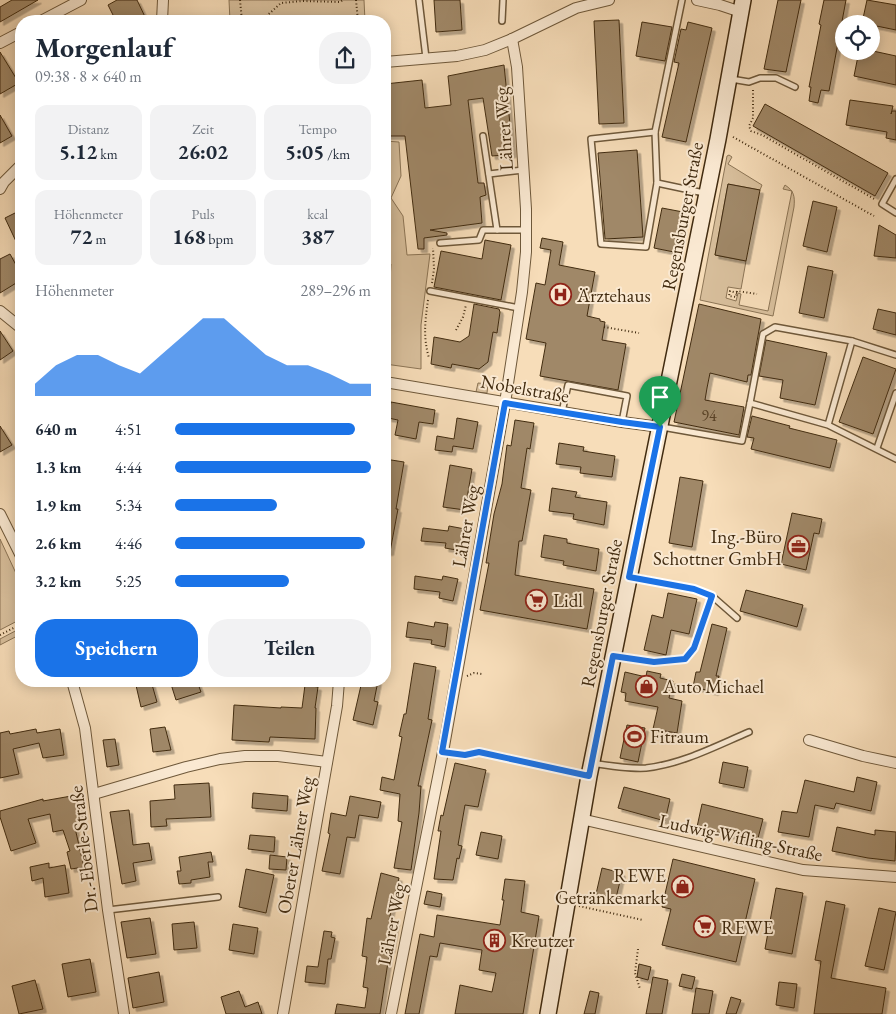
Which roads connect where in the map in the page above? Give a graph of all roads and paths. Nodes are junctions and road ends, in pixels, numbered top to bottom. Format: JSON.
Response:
{"nodes":[{"id":1,"x":162,"y":0,"type":"edge"},
{"id":2,"x":240,"y":0,"type":"edge"},
{"id":3,"x":343,"y":0,"type":"edge"},
{"id":4,"x":356,"y":0,"type":"edge"},
{"id":5,"x":419,"y":0,"type":"edge"},
{"id":6,"x":503,"y":0,"type":"edge"},
{"id":7,"x":609,"y":0,"type":"edge"},
{"id":8,"x":682,"y":0,"type":"edge"},
{"id":9,"x":696,"y":0,"type":"edge"},
{"id":10,"x":75,"y":1,"type":"edge"},
{"id":11,"x":302,"y":1,"type":"edge"},
{"id":12,"x":742,"y":6,"type":"edge"},
{"id":13,"x":51,"y":15,"type":"edge"},
{"id":14,"x":162,"y":15,"type":"edge"},
{"id":15,"x":241,"y":15,"type":"edge"},
{"id":16,"x":268,"y":15,"type":"edge"},
{"id":17,"x":357,"y":15,"type":"edge"},
{"id":18,"x":502,"y":21,"type":"dead end"},
{"id":19,"x":15,"y":35,"type":"edge"},
{"id":20,"x":512,"y":39,"type":"junction"},
{"id":21,"x":0,"y":43,"type":"edge"},
{"id":22,"x":426,"y":59,"type":"junction"},
{"id":23,"x":391,"y":62,"type":"edge"},
{"id":24,"x":728,"y":79,"type":"junction"},
{"id":25,"x":796,"y":87,"type":"dead end"},
{"id":26,"x":753,"y":90,"type":"dead end"},
{"id":27,"x":654,"y":132,"type":"junction"},
{"id":28,"x":727,"y":134,"type":"dead end"},
{"id":29,"x":483,"y":136,"type":"dead end"},
{"id":30,"x":523,"y":170,"type":"junction"},
{"id":31,"x":15,"y":171,"type":"edge"},
{"id":32,"x":489,"y":174,"type":"junction"},
{"id":33,"x":896,"y":179,"type":"edge"},
{"id":34,"x":657,"y":183,"type":"junction"},
{"id":35,"x":0,"y":189,"type":"edge"},
{"id":36,"x":706,"y":194,"type":"junction"},
{"id":37,"x":882,"y":204,"type":"junction"},
{"id":38,"x":896,"y":213,"type":"edge"},
{"id":39,"x":874,"y":216,"type":"dead end"},
{"id":40,"x":497,"y":230,"type":"junction"},
{"id":41,"x":526,"y":230,"type":"junction"},
{"id":42,"x":440,"y":243,"type":"dead end"},
{"id":43,"x":433,"y":248,"type":"dead end"},
{"id":44,"x":430,"y":291,"type":"junction"},
{"id":45,"x":737,"y":292,"type":"dead end"},
{"id":46,"x":757,"y":294,"type":"dead end"},
{"id":47,"x":467,"y":298,"type":"junction"},
{"id":48,"x":519,"y":308,"type":"junction"},
{"id":49,"x":0,"y":311,"type":"edge"},
{"id":50,"x":15,"y":323,"type":"edge"},
{"id":51,"x":604,"y":327,"type":"dead end"},
{"id":52,"x":456,"y":330,"type":"dead end"},
{"id":53,"x":639,"y":333,"type":"dead end"},
{"id":54,"x":852,"y":341,"type":"junction"},
{"id":55,"x":896,"y":355,"type":"edge"},
{"id":56,"x":429,"y":358,"type":"dead end"},
{"id":57,"x":391,"y":383,"type":"edge"},
{"id":58,"x":896,"y":393,"type":"edge"},
{"id":59,"x":505,"y":403,"type":"junction"},
{"id":60,"x":750,"y":403,"type":"junction"},
{"id":61,"x":562,"y":412,"type":"junction"},
{"id":62,"x":622,"y":422,"type":"junction"},
{"id":63,"x":828,"y":425,"type":"junction"},
{"id":64,"x":660,"y":427,"type":"junction"},
{"id":65,"x":877,"y":448,"type":"junction"},
{"id":66,"x":896,"y":458,"type":"edge"},
{"id":67,"x":0,"y":514,"type":"edge"},
{"id":68,"x":15,"y":542,"type":"edge"},
{"id":69,"x":629,"y":577,"type":"junction"},
{"id":70,"x":712,"y":596,"type":"junction"},
{"id":71,"x":737,"y":618,"type":"dead end"},
{"id":72,"x":15,"y":627,"type":"edge"},
{"id":73,"x":0,"y":635,"type":"edge"},
{"id":74,"x":613,"y":656,"type":"junction"},
{"id":75,"x":74,"y":687,"type":"edge"},
{"id":76,"x":339,"y":687,"type":"edge"},
{"id":77,"x":749,"y":732,"type":"dead end"},
{"id":78,"x":808,"y":740,"type":"dead end"},
{"id":79,"x":442,"y":752,"type":"junction"},
{"id":80,"x":327,"y":762,"type":"junction"},
{"id":81,"x":896,"y":763,"type":"edge"},
{"id":82,"x":591,"y":770,"type":"junction"},
{"id":83,"x":94,"y":794,"type":"junction"},
{"id":84,"x":581,"y":819,"type":"junction"},
{"id":85,"x":896,"y":877,"type":"edge"},
{"id":86,"x":218,"y":898,"type":"dead end"},
{"id":87,"x":566,"y":902,"type":"junction"},
{"id":88,"x":108,"y":910,"type":"junction"},
{"id":89,"x":643,"y":920,"type":"dead end"},
{"id":90,"x":638,"y":949,"type":"dead end"},
{"id":91,"x":640,"y":989,"type":"dead end"},
{"id":92,"x":124,"y":1014,"type":"edge"},
{"id":93,"x":283,"y":1014,"type":"edge"},
{"id":94,"x":391,"y":1014,"type":"edge"},
{"id":95,"x":548,"y":1014,"type":"edge"}],
"edges":[{"from":1,"to":14,"type":"street"},
{"from":2,"to":15,"type":"path"},
{"from":3,"to":11,"type":"path"},
{"from":4,"to":17,"type":"path"},
{"from":5,"to":22,"type":"lane"},
{"from":6,"to":18,"type":"lane"},
{"from":7,"to":20,"type":"street"},
{"from":8,"to":27,"type":"lane"},
{"from":9,"to":12,"type":"street"},
{"from":10,"to":13,"type":"street"},
{"from":11,"to":16,"type":"path"},
{"from":12,"to":24,"type":"main road","name":"Regensburger Straße"},
{"from":19,"to":21,"type":"street"},
{"from":20,"to":22,"type":"street"},
{"from":20,"to":30,"type":"street","name":"Lährer Weg"},
{"from":22,"to":23,"type":"street"},
{"from":24,"to":25,"type":"lane"},
{"from":24,"to":36,"type":"main road","name":"Regensburger Straße"},
{"from":26,"to":37,"type":"path"},
{"from":27,"to":34,"type":"lane"},
{"from":27,"to":34,"type":"lane"},
{"from":28,"to":39,"type":"path"},
{"from":29,"to":32,"type":"lane"},
{"from":30,"to":32,"type":"lane"},
{"from":30,"to":41,"type":"street","name":"Lährer Weg"},
{"from":31,"to":35,"type":"street"},
{"from":32,"to":40,"type":"lane"},
{"from":33,"to":37,"type":"lane"},
{"from":34,"to":36,"type":"lane"},
{"from":36,"to":64,"type":"main road","name":"Regensburger Straße"},
{"from":37,"to":38,"type":"lane"},
{"from":40,"to":41,"type":"lane"},
{"from":40,"to":42,"type":"lane"},
{"from":41,"to":48,"type":"street","name":"Lährer Weg"},
{"from":43,"to":44,"type":"path"},
{"from":44,"to":47,"type":"lane"},
{"from":44,"to":56,"type":"path"},
{"from":45,"to":46,"type":"path"},
{"from":47,"to":48,"type":"lane"},
{"from":47,"to":52,"type":"path"},
{"from":48,"to":59,"type":"street","name":"Lährer Weg"},
{"from":49,"to":50,"type":"street"},
{"from":51,"to":53,"type":"path"},
{"from":54,"to":55,"type":"lane"},
{"from":54,"to":60,"type":"lane"},
{"from":54,"to":63,"type":"lane"},
{"from":57,"to":59,"type":"street","name":"Nobelstraße"},
{"from":58,"to":65,"type":"lane"},
{"from":59,"to":61,"type":"street","name":"Nobelstraße"},
{"from":59,"to":79,"type":"street","name":"Lährer Weg"},
{"from":60,"to":63,"type":"lane"},
{"from":60,"to":64,"type":"lane"},
{"from":61,"to":62,"type":"street","name":"Nobelstraße"},
{"from":61,"to":62,"type":"lane"},
{"from":62,"to":64,"type":"street","name":"Nobelstraße"},
{"from":63,"to":65,"type":"lane"},
{"from":64,"to":69,"type":"main road","name":"Regensburger Straße"},
{"from":65,"to":66,"type":"lane"},
{"from":67,"to":68,"type":"street"},
{"from":69,"to":70,"type":"lane"},
{"from":69,"to":74,"type":"main road","name":"Regensburger Straße"},
{"from":70,"to":71,"type":"lane"},
{"from":70,"to":74,"type":"lane"},
{"from":72,"to":73,"type":"path"},
{"from":74,"to":82,"type":"main road","name":"Regensburger Straße"},
{"from":75,"to":83,"type":"street","name":"Dr.-Eberle-Straße"},
{"from":76,"to":80,"type":"street","name":"Oberer Lährer Weg"},
{"from":77,"to":82,"type":"lane"},
{"from":78,"to":81,"type":"street"},
{"from":79,"to":82,"type":"path"},
{"from":79,"to":94,"type":"street","name":"Lährer Weg"},
{"from":80,"to":83,"type":"street"},
{"from":80,"to":93,"type":"street","name":"Oberer Lährer Weg"},
{"from":82,"to":84,"type":"main road","name":"Regensburger Straße"},
{"from":83,"to":88,"type":"street","name":"Dr.-Eberle-Straße"},
{"from":84,"to":85,"type":"street","name":"Ludwig-Wifling-Straße"},
{"from":84,"to":87,"type":"main road","name":"Regensburger Straße"},
{"from":86,"to":88,"type":"lane"},
{"from":87,"to":89,"type":"path"},
{"from":87,"to":95,"type":"main road","name":"Regensburger Straße"},
{"from":88,"to":92,"type":"street","name":"Dr.-Eberle-Straße"},
{"from":90,"to":91,"type":"path"}]}
